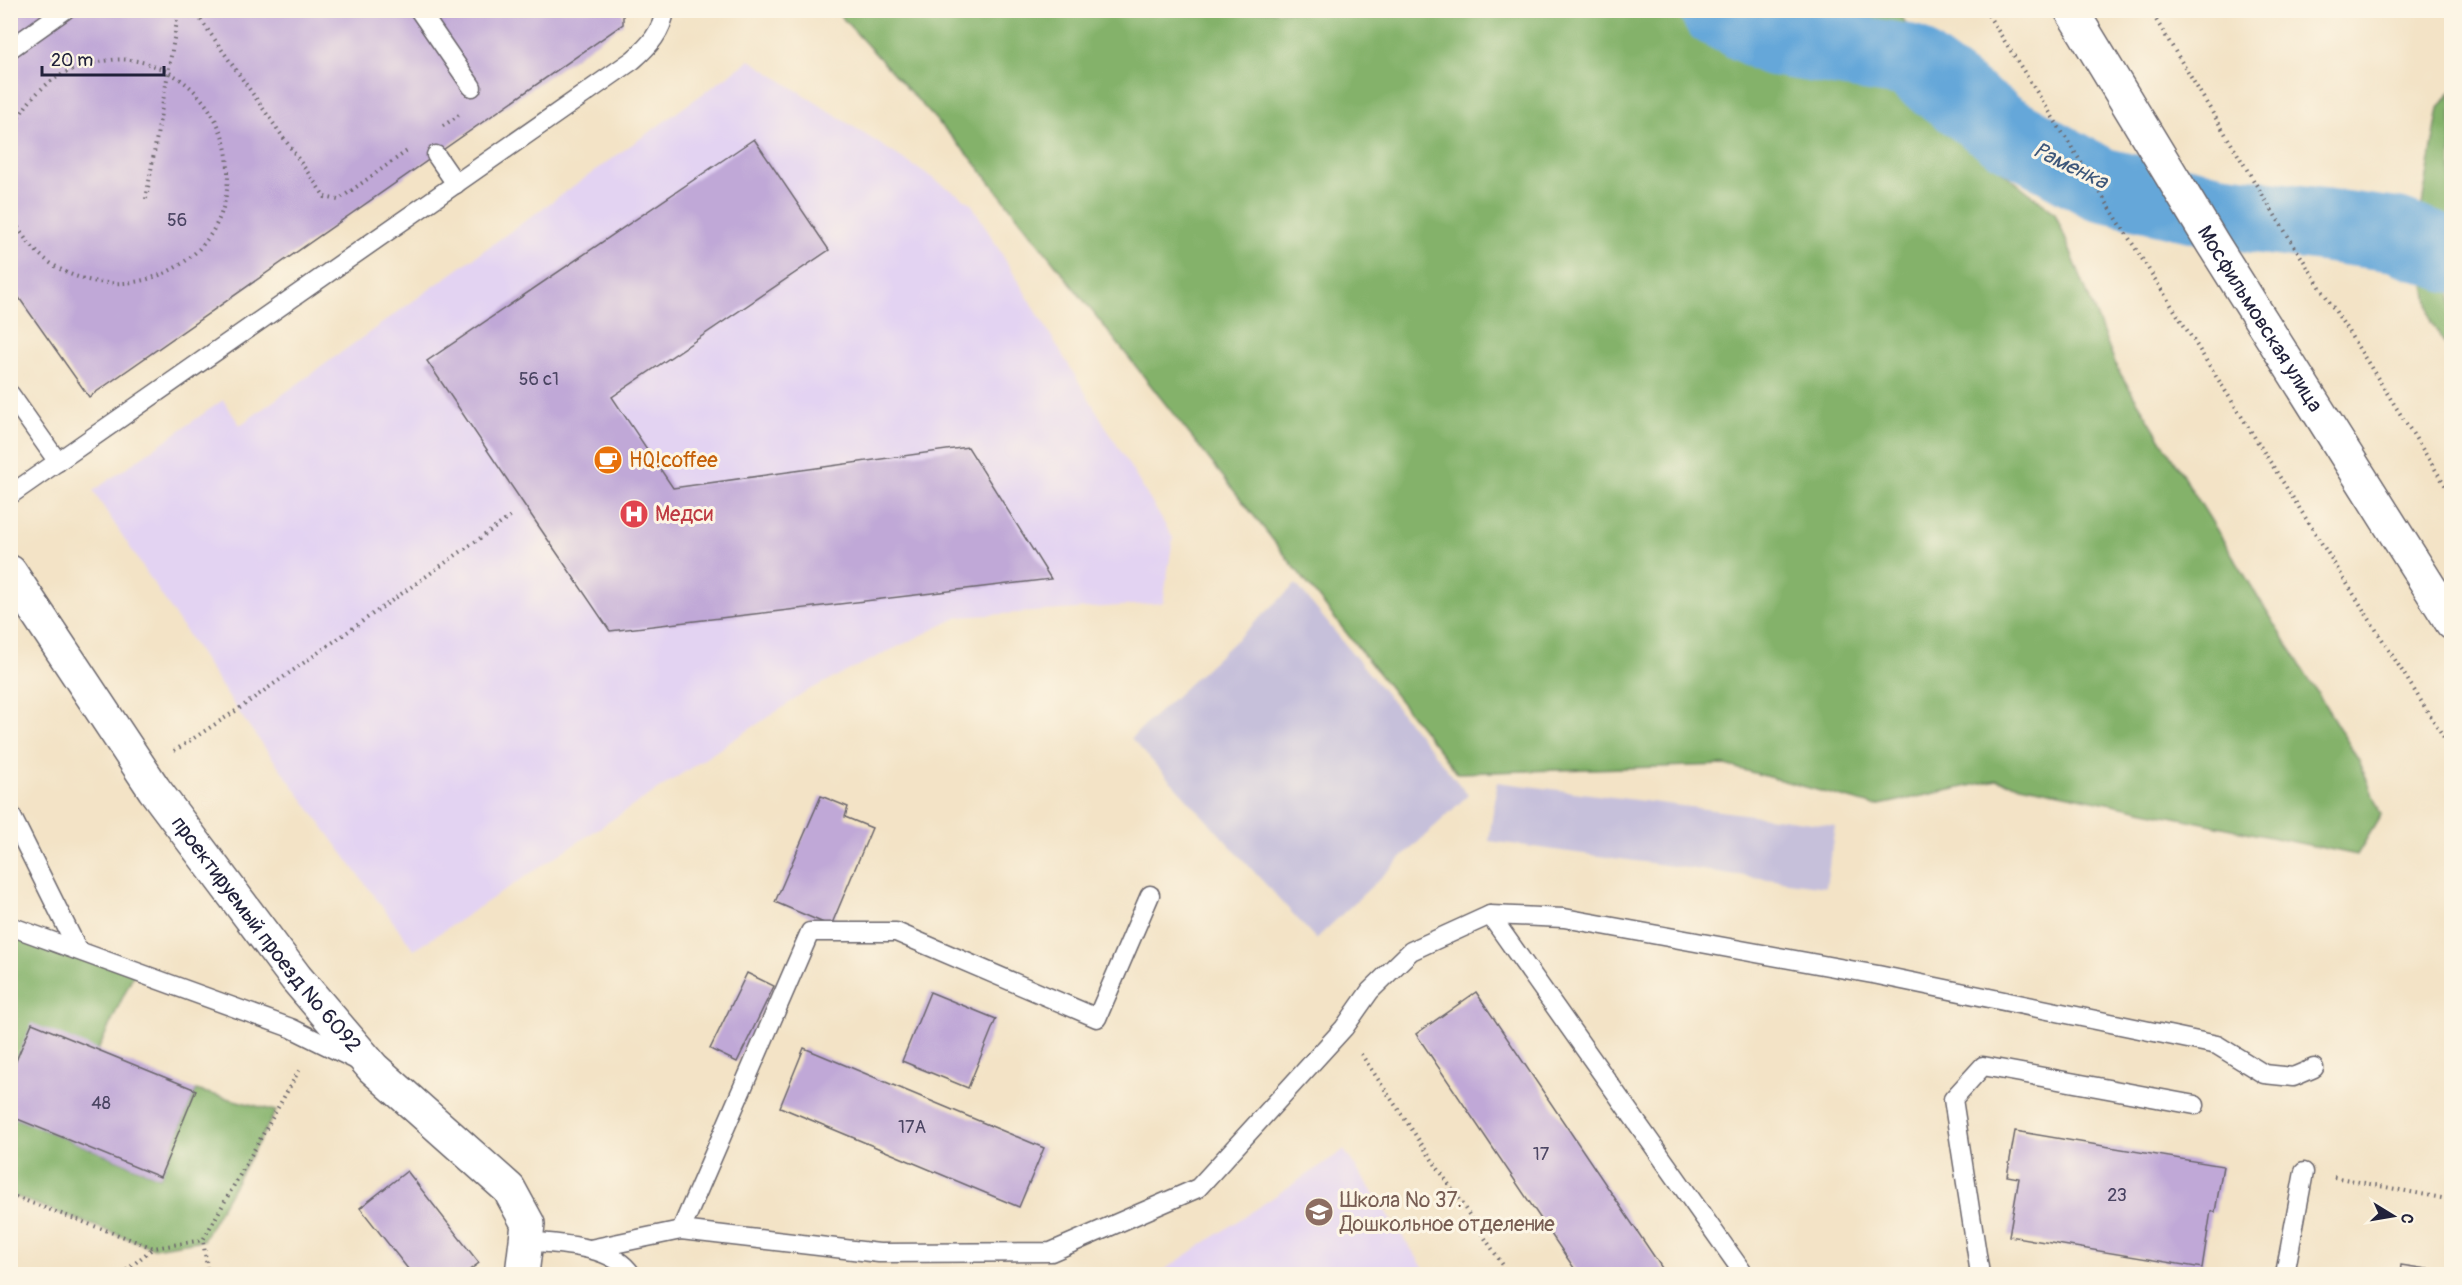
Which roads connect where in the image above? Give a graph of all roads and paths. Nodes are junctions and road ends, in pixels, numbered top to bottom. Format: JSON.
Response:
{"nodes":[{"id":1,"x":66,"y":10,"type":"edge"},
{"id":2,"x":178,"y":10,"type":"edge"},
{"id":3,"x":194,"y":10,"type":"edge"},
{"id":4,"x":419,"y":10,"type":"edge"},
{"id":5,"x":665,"y":10,"type":"edge"},
{"id":6,"x":1985,"y":10,"type":"edge"},
{"id":7,"x":2072,"y":10,"type":"edge"},
{"id":8,"x":2150,"y":10,"type":"edge"},
{"id":9,"x":10,"y":49,"type":"edge"},
{"id":10,"x":168,"y":72,"type":"junction"},
{"id":11,"x":472,"y":87,"type":"joint"},
{"id":12,"x":440,"y":128,"type":"dead end"},
{"id":13,"x":10,"y":133,"type":"edge"},
{"id":14,"x":412,"y":148,"type":"dead end"},
{"id":15,"x":436,"y":155,"type":"dead end"},
{"id":16,"x":456,"y":184,"type":"junction"},
{"id":17,"x":146,"y":199,"type":"dead end"},
{"id":18,"x":10,"y":211,"type":"edge"},
{"id":19,"x":10,"y":394,"type":"edge"},
{"id":20,"x":58,"y":462,"type":"junction"},
{"id":21,"x":10,"y":495,"type":"edge"},
{"id":22,"x":2451,"y":496,"type":"edge"},
{"id":23,"x":510,"y":517,"type":"dead end"},
{"id":24,"x":10,"y":572,"type":"edge"},
{"id":25,"x":2451,"y":623,"type":"edge"},
{"id":26,"x":2451,"y":750,"type":"edge"},
{"id":27,"x":143,"y":771,"type":"junction"},
{"id":28,"x":10,"y":813,"type":"edge"},
{"id":29,"x":1150,"y":895,"type":"dead end"},
{"id":30,"x":1490,"y":915,"type":"junction"},
{"id":31,"x":10,"y":926,"type":"edge"},
{"id":32,"x":78,"y":950,"type":"junction"},
{"id":33,"x":1344,"y":1028,"type":"junction"},
{"id":34,"x":315,"y":1042,"type":"junction"},
{"id":35,"x":373,"y":1068,"type":"junction"},
{"id":36,"x":2314,"y":1068,"type":"dead end"},
{"id":37,"x":2195,"y":1105,"type":"dead end"},
{"id":38,"x":2304,"y":1172,"type":"joint"},
{"id":39,"x":10,"y":1195,"type":"edge"},
{"id":40,"x":2451,"y":1200,"type":"edge"},
{"id":41,"x":681,"y":1230,"type":"junction"},
{"id":42,"x":203,"y":1240,"type":"junction"},
{"id":43,"x":526,"y":1240,"type":"junction"},
{"id":44,"x":154,"y":1248,"type":"junction"},
{"id":45,"x":590,"y":1249,"type":"junction"},
{"id":46,"x":122,"y":1275,"type":"edge"},
{"id":47,"x":208,"y":1275,"type":"edge"},
{"id":48,"x":522,"y":1275,"type":"edge"},
{"id":49,"x":631,"y":1275,"type":"edge"},
{"id":50,"x":1509,"y":1275,"type":"edge"},
{"id":51,"x":1744,"y":1275,"type":"edge"},
{"id":52,"x":1980,"y":1275,"type":"edge"},
{"id":53,"x":2284,"y":1275,"type":"edge"}],
"edges":[{"from":1,"to":9,"type":"lane"},
{"from":2,"to":10,"type":"path"},
{"from":3,"to":14,"type":"path"},
{"from":4,"to":11,"type":"lane"},
{"from":5,"to":16,"type":"lane"},
{"from":6,"to":26,"type":"path"},
{"from":7,"to":25,"type":"street","name":"Мосфильмовская улица"},
{"from":8,"to":22,"type":"path"},
{"from":10,"to":13,"type":"path"},
{"from":10,"to":17,"type":"path"},
{"from":10,"to":18,"type":"path"},
{"from":11,"to":12,"type":"path"},
{"from":15,"to":16,"type":"lane"},
{"from":16,"to":20,"type":"lane"},
{"from":19,"to":20,"type":"lane"},
{"from":20,"to":21,"type":"lane"},
{"from":23,"to":27,"type":"path"},
{"from":24,"to":27,"type":"street","name":"проектируемый проезд № 6092"},
{"from":27,"to":35,"type":"street","name":"проектируемый проезд № 6092"},
{"from":28,"to":32,"type":"lane"},
{"from":29,"to":41,"type":"lane"},
{"from":30,"to":33,"type":"lane"},
{"from":30,"to":36,"type":"lane"},
{"from":30,"to":51,"type":"lane"},
{"from":31,"to":32,"type":"lane"},
{"from":32,"to":34,"type":"lane"},
{"from":33,"to":41,"type":"lane"},
{"from":33,"to":50,"type":"path"},
{"from":34,"to":35,"type":"lane"},
{"from":34,"to":42,"type":"path"},
{"from":35,"to":43,"type":"street","name":"проектируемый проезд № 6092"},
{"from":37,"to":52,"type":"lane"},
{"from":38,"to":40,"type":"path"},
{"from":38,"to":53,"type":"lane"},
{"from":39,"to":44,"type":"path"},
{"from":41,"to":45,"type":"lane"},
{"from":42,"to":44,"type":"path"},
{"from":42,"to":47,"type":"path"},
{"from":43,"to":45,"type":"lane"},
{"from":43,"to":48,"type":"street","name":"проектируемый проезд № 6092"},
{"from":44,"to":46,"type":"path"},
{"from":45,"to":49,"type":"lane"}]}
